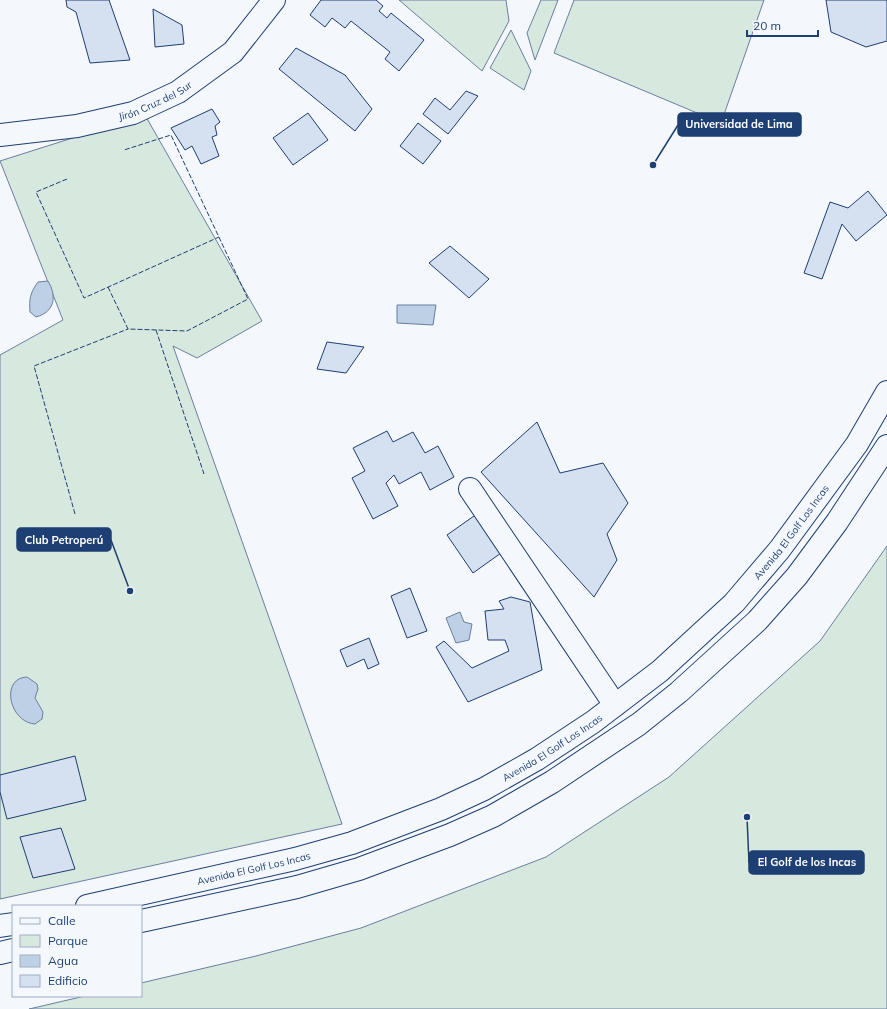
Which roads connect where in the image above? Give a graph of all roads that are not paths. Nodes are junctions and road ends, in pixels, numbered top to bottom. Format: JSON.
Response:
{"nodes":[{"id":1,"x":274,"y":0,"type":"edge"},
{"id":2,"x":0,"y":135,"type":"edge"},
{"id":3,"x":887,"y":392,"type":"edge"},
{"id":4,"x":887,"y":446,"type":"edge"},
{"id":5,"x":470,"y":489,"type":"dead end"},
{"id":6,"x":615,"y":705,"type":"junction"},
{"id":7,"x":92,"y":905,"type":"edge"},
{"id":8,"x":142,"y":921,"type":"edge"},
{"id":9,"x":12,"y":924,"type":"edge"},
{"id":10,"x":0,"y":926,"type":"edge"},
{"id":11,"x":12,"y":950,"type":"edge"},
{"id":12,"x":0,"y":953,"type":"edge"}],
"edges":[{"from":1,"to":2,"type":"street","name":"Jirón Cruz del Sur"},
{"from":3,"to":6,"type":"street","name":"Avenida El Golf Los Incas"},
{"from":4,"to":8,"type":"street"},
{"from":5,"to":6,"type":"street"},
{"from":6,"to":7,"type":"street","name":"Avenida El Golf Los Incas"},
{"from":9,"to":10,"type":"street"},
{"from":11,"to":12,"type":"street"}]}
